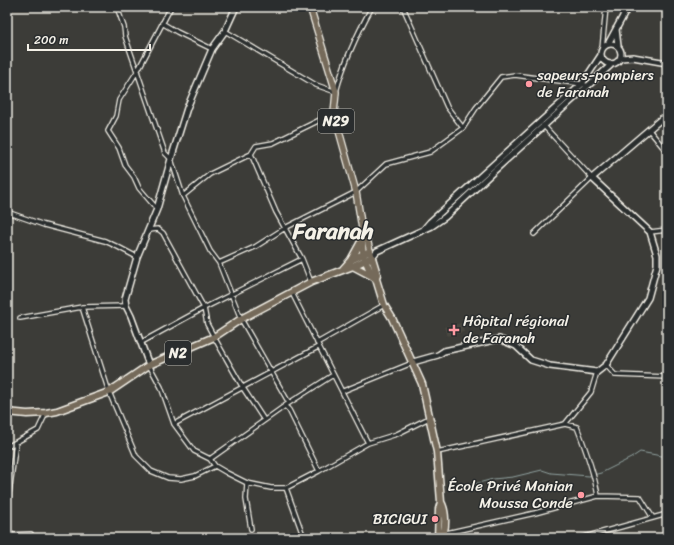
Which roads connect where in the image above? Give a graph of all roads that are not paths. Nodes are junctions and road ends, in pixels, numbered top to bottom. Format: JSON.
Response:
{"nodes":[{"id":1,"x":117,"y":7,"type":"edge"},
{"id":2,"x":171,"y":7,"type":"edge"},
{"id":3,"x":236,"y":7,"type":"edge"},
{"id":4,"x":310,"y":7,"type":"edge"},
{"id":5,"x":372,"y":7,"type":"edge"},
{"id":6,"x":403,"y":7,"type":"edge"},
{"id":7,"x":606,"y":7,"type":"edge"},
{"id":8,"x":628,"y":7,"type":"edge"},
{"id":9,"x":162,"y":23,"type":"junction"},
{"id":10,"x":616,"y":29,"type":"junction"},
{"id":11,"x":225,"y":31,"type":"junction"},
{"id":12,"x":608,"y":44,"type":"junction"},
{"id":13,"x":620,"y":48,"type":"junction"},
{"id":14,"x":212,"y":49,"type":"junction"},
{"id":15,"x":601,"y":52,"type":"junction"},
{"id":16,"x":633,"y":57,"type":"junction"},
{"id":17,"x":621,"y":58,"type":"junction"},
{"id":18,"x":667,"y":63,"type":"edge"},
{"id":19,"x":612,"y":64,"type":"junction"},
{"id":20,"x":138,"y":70,"type":"junction"},
{"id":21,"x":582,"y":84,"type":"junction"},
{"id":22,"x":588,"y":86,"type":"junction"},
{"id":23,"x":336,"y":92,"type":"junction"},
{"id":24,"x":334,"y":114,"type":"junction"},
{"id":25,"x":667,"y":114,"type":"edge"},
{"id":26,"x":540,"y":122,"type":"junction"},
{"id":27,"x":544,"y":126,"type":"junction"},
{"id":28,"x":463,"y":128,"type":"junction"},
{"id":29,"x":649,"y":130,"type":"junction"},
{"id":30,"x":667,"y":152,"type":"edge"},
{"id":31,"x":251,"y":154,"type":"junction"},
{"id":32,"x":171,"y":159,"type":"junction"},
{"id":33,"x":592,"y":178,"type":"junction"},
{"id":34,"x":356,"y":192,"type":"junction"},
{"id":35,"x":183,"y":196,"type":"junction"},
{"id":36,"x":157,"y":208,"type":"junction"},
{"id":37,"x":7,"y":212,"type":"edge"},
{"id":38,"x":285,"y":228,"type":"junction"},
{"id":39,"x":424,"y":229,"type":"junction"},
{"id":40,"x":148,"y":230,"type":"junction"},
{"id":41,"x":667,"y":230,"type":"edge"},
{"id":42,"x":650,"y":232,"type":"junction"},
{"id":43,"x":534,"y":234,"type":"dead end"},
{"id":44,"x":362,"y":238,"type":"junction"},
{"id":45,"x":373,"y":253,"type":"junction"},
{"id":46,"x":363,"y":254,"type":"junction"},
{"id":47,"x":137,"y":257,"type":"junction"},
{"id":48,"x":302,"y":259,"type":"junction"},
{"id":49,"x":366,"y":261,"type":"junction"},
{"id":50,"x":219,"y":263,"type":"junction"},
{"id":51,"x":352,"y":263,"type":"junction"},
{"id":52,"x":374,"y":278,"type":"junction"},
{"id":53,"x":311,"y":282,"type":"junction"},
{"id":54,"x":292,"y":293,"type":"junction"},
{"id":55,"x":231,"y":294,"type":"junction"},
{"id":56,"x":384,"y":305,"type":"junction"},
{"id":57,"x":126,"y":306,"type":"junction"},
{"id":58,"x":82,"y":307,"type":"junction"},
{"id":59,"x":204,"y":308,"type":"junction"},
{"id":60,"x":20,"y":318,"type":"dead end"},
{"id":61,"x":241,"y":319,"type":"junction"},
{"id":62,"x":214,"y":337,"type":"junction"},
{"id":63,"x":140,"y":343,"type":"junction"},
{"id":64,"x":317,"y":345,"type":"junction"},
{"id":65,"x":412,"y":362,"type":"junction"},
{"id":66,"x":149,"y":365,"type":"junction"},
{"id":67,"x":606,"y":365,"type":"junction"},
{"id":68,"x":597,"y":372,"type":"junction"},
{"id":69,"x":271,"y":373,"type":"junction"},
{"id":70,"x":333,"y":375,"type":"junction"},
{"id":71,"x":667,"y":377,"type":"edge"},
{"id":72,"x":243,"y":388,"type":"junction"},
{"id":73,"x":109,"y":392,"type":"junction"},
{"id":74,"x":343,"y":392,"type":"junction"},
{"id":75,"x":288,"y":403,"type":"junction"},
{"id":76,"x":285,"y":406,"type":"junction"},
{"id":77,"x":7,"y":412,"type":"edge"},
{"id":78,"x":46,"y":413,"type":"junction"},
{"id":79,"x":429,"y":418,"type":"junction"},
{"id":80,"x":264,"y":420,"type":"junction"},
{"id":81,"x":174,"y":424,"type":"junction"},
{"id":82,"x":565,"y":424,"type":"junction"},
{"id":83,"x":16,"y":442,"type":"junction"},
{"id":84,"x":368,"y":443,"type":"junction"},
{"id":85,"x":7,"y":447,"type":"edge"},
{"id":86,"x":437,"y":452,"type":"junction"},
{"id":87,"x":210,"y":459,"type":"junction"},
{"id":88,"x":215,"y":466,"type":"junction"},
{"id":89,"x":319,"y":471,"type":"junction"},
{"id":90,"x":247,"y":483,"type":"junction"},
{"id":91,"x":286,"y":488,"type":"junction"},
{"id":92,"x":598,"y":496,"type":"junction"},
{"id":93,"x":7,"y":508,"type":"edge"},
{"id":94,"x":667,"y":514,"type":"edge"},
{"id":95,"x":653,"y":518,"type":"junction"},
{"id":96,"x":251,"y":529,"type":"dead end"},
{"id":97,"x":31,"y":534,"type":"dead end"},
{"id":98,"x":7,"y":535,"type":"edge"},
{"id":99,"x":443,"y":536,"type":"edge"},
{"id":100,"x":304,"y":538,"type":"edge"},
{"id":101,"x":581,"y":538,"type":"edge"}],
"edges":[{"from":1,"to":20,"type":"street"},
{"from":2,"to":9,"type":"street"},
{"from":3,"to":11,"type":"street"},
{"from":4,"to":23,"type":"main road","number":"N29"},
{"from":5,"to":23,"type":"street"},
{"from":6,"to":28,"type":"street"},
{"from":7,"to":15,"type":"street"},
{"from":8,"to":10,"type":"street"},
{"from":9,"to":14,"type":"street"},
{"from":9,"to":20,"type":"street"},
{"from":10,"to":12,"type":"street"},
{"from":10,"to":13,"type":"street"},
{"from":11,"to":14,"type":"street"},
{"from":11,"to":23,"type":"street"},
{"from":12,"to":13,"type":"street"},
{"from":12,"to":15,"type":"street"},
{"from":13,"to":16,"type":"street"},
{"from":13,"to":17,"type":"street"},
{"from":14,"to":32,"type":"street"},
{"from":15,"to":19,"type":"street"},
{"from":15,"to":21,"type":"street"},
{"from":16,"to":17,"type":"street"},
{"from":16,"to":18,"type":"street"},
{"from":17,"to":19,"type":"street"},
{"from":19,"to":22,"type":"street"},
{"from":20,"to":32,"type":"street"},
{"from":20,"to":36,"type":"street"},
{"from":21,"to":22,"type":"street"},
{"from":21,"to":26,"type":"street"},
{"from":21,"to":28,"type":"street"},
{"from":22,"to":27,"type":"street"},
{"from":23,"to":24,"type":"main road","number":"N29"},
{"from":24,"to":31,"type":"street"},
{"from":24,"to":34,"type":"main road","number":"N29"},
{"from":25,"to":29,"type":"street"},
{"from":26,"to":27,"type":"street"},
{"from":26,"to":39,"type":"street"},
{"from":27,"to":33,"type":"street"},
{"from":27,"to":39,"type":"street"},
{"from":28,"to":34,"type":"street"},
{"from":29,"to":30,"type":"street"},
{"from":29,"to":33,"type":"street"},
{"from":31,"to":35,"type":"street"},
{"from":31,"to":38,"type":"street"},
{"from":32,"to":35,"type":"street"},
{"from":32,"to":36,"type":"street"},
{"from":33,"to":42,"type":"street"},
{"from":33,"to":43,"type":"street"},
{"from":34,"to":38,"type":"street"},
{"from":34,"to":44,"type":"main road","number":"N29"},
{"from":35,"to":50,"type":"street"},
{"from":36,"to":40,"type":"street"},
{"from":37,"to":47,"type":"street"},
{"from":38,"to":48,"type":"street"},
{"from":38,"to":50,"type":"street"},
{"from":39,"to":45,"type":"street"},
{"from":40,"to":47,"type":"street"},
{"from":40,"to":59,"type":"street"},
{"from":41,"to":42,"type":"street"},
{"from":42,"to":67,"type":"street"},
{"from":44,"to":45,"type":"main road"},
{"from":44,"to":46,"type":"main road"},
{"from":44,"to":51,"type":"highway"},
{"from":45,"to":46,"type":"highway","number":"N2"},
{"from":45,"to":49,"type":"highway","number":"N2"},
{"from":45,"to":52,"type":"highway"},
{"from":46,"to":49,"type":"highway"},
{"from":46,"to":51,"type":"highway","number":"N2"},
{"from":47,"to":57,"type":"street"},
{"from":48,"to":53,"type":"street"},
{"from":48,"to":55,"type":"street"},
{"from":49,"to":51,"type":"highway","number":"N2"},
{"from":49,"to":52,"type":"highway"},
{"from":50,"to":55,"type":"street"},
{"from":51,"to":52,"type":"highway"},
{"from":51,"to":53,"type":"highway","number":"N2"},
{"from":52,"to":56,"type":"highway"},
{"from":53,"to":54,"type":"highway","number":"N2"},
{"from":54,"to":61,"type":"highway","number":"N2"},
{"from":54,"to":64,"type":"street"},
{"from":55,"to":59,"type":"street"},
{"from":55,"to":61,"type":"street"},
{"from":56,"to":64,"type":"street"},
{"from":56,"to":65,"type":"highway"},
{"from":57,"to":58,"type":"street"},
{"from":57,"to":63,"type":"street"},
{"from":58,"to":60,"type":"street"},
{"from":58,"to":73,"type":"street"},
{"from":59,"to":62,"type":"street"},
{"from":59,"to":63,"type":"street"},
{"from":61,"to":62,"type":"highway","number":"N2"},
{"from":61,"to":69,"type":"street"},
{"from":62,"to":66,"type":"highway","number":"N2"},
{"from":62,"to":72,"type":"street"},
{"from":63,"to":66,"type":"street"},
{"from":64,"to":69,"type":"street"},
{"from":64,"to":70,"type":"street"},
{"from":65,"to":68,"type":"street"},
{"from":65,"to":74,"type":"street"},
{"from":65,"to":79,"type":"highway"},
{"from":66,"to":73,"type":"highway","number":"N2"},
{"from":66,"to":81,"type":"street"},
{"from":67,"to":68,"type":"street"},
{"from":67,"to":71,"type":"street"},
{"from":68,"to":82,"type":"street"},
{"from":69,"to":72,"type":"street"},
{"from":69,"to":75,"type":"street"},
{"from":70,"to":74,"type":"street"},
{"from":70,"to":75,"type":"street"},
{"from":72,"to":80,"type":"street"},
{"from":72,"to":81,"type":"street"},
{"from":73,"to":78,"type":"highway","number":"N2"},
{"from":73,"to":88,"type":"street"},
{"from":74,"to":84,"type":"street"},
{"from":75,"to":76,"type":"street"},
{"from":76,"to":80,"type":"street"},
{"from":76,"to":89,"type":"street"},
{"from":77,"to":78,"type":"highway","number":"N2"},
{"from":78,"to":83,"type":"street"},
{"from":79,"to":84,"type":"street"},
{"from":79,"to":86,"type":"highway"},
{"from":80,"to":87,"type":"street"},
{"from":81,"to":87,"type":"street"},
{"from":82,"to":86,"type":"street"},
{"from":82,"to":92,"type":"street"},
{"from":83,"to":85,"type":"street"},
{"from":83,"to":93,"type":"street"},
{"from":84,"to":89,"type":"street"},
{"from":86,"to":99,"type":"highway"},
{"from":87,"to":88,"type":"street"},
{"from":88,"to":90,"type":"street"},
{"from":89,"to":91,"type":"street"},
{"from":90,"to":91,"type":"street"},
{"from":90,"to":96,"type":"street"},
{"from":91,"to":100,"type":"street"},
{"from":92,"to":95,"type":"street"},
{"from":92,"to":99,"type":"street"},
{"from":94,"to":95,"type":"street"},
{"from":95,"to":101,"type":"street"},
{"from":97,"to":98,"type":"street"}]}
